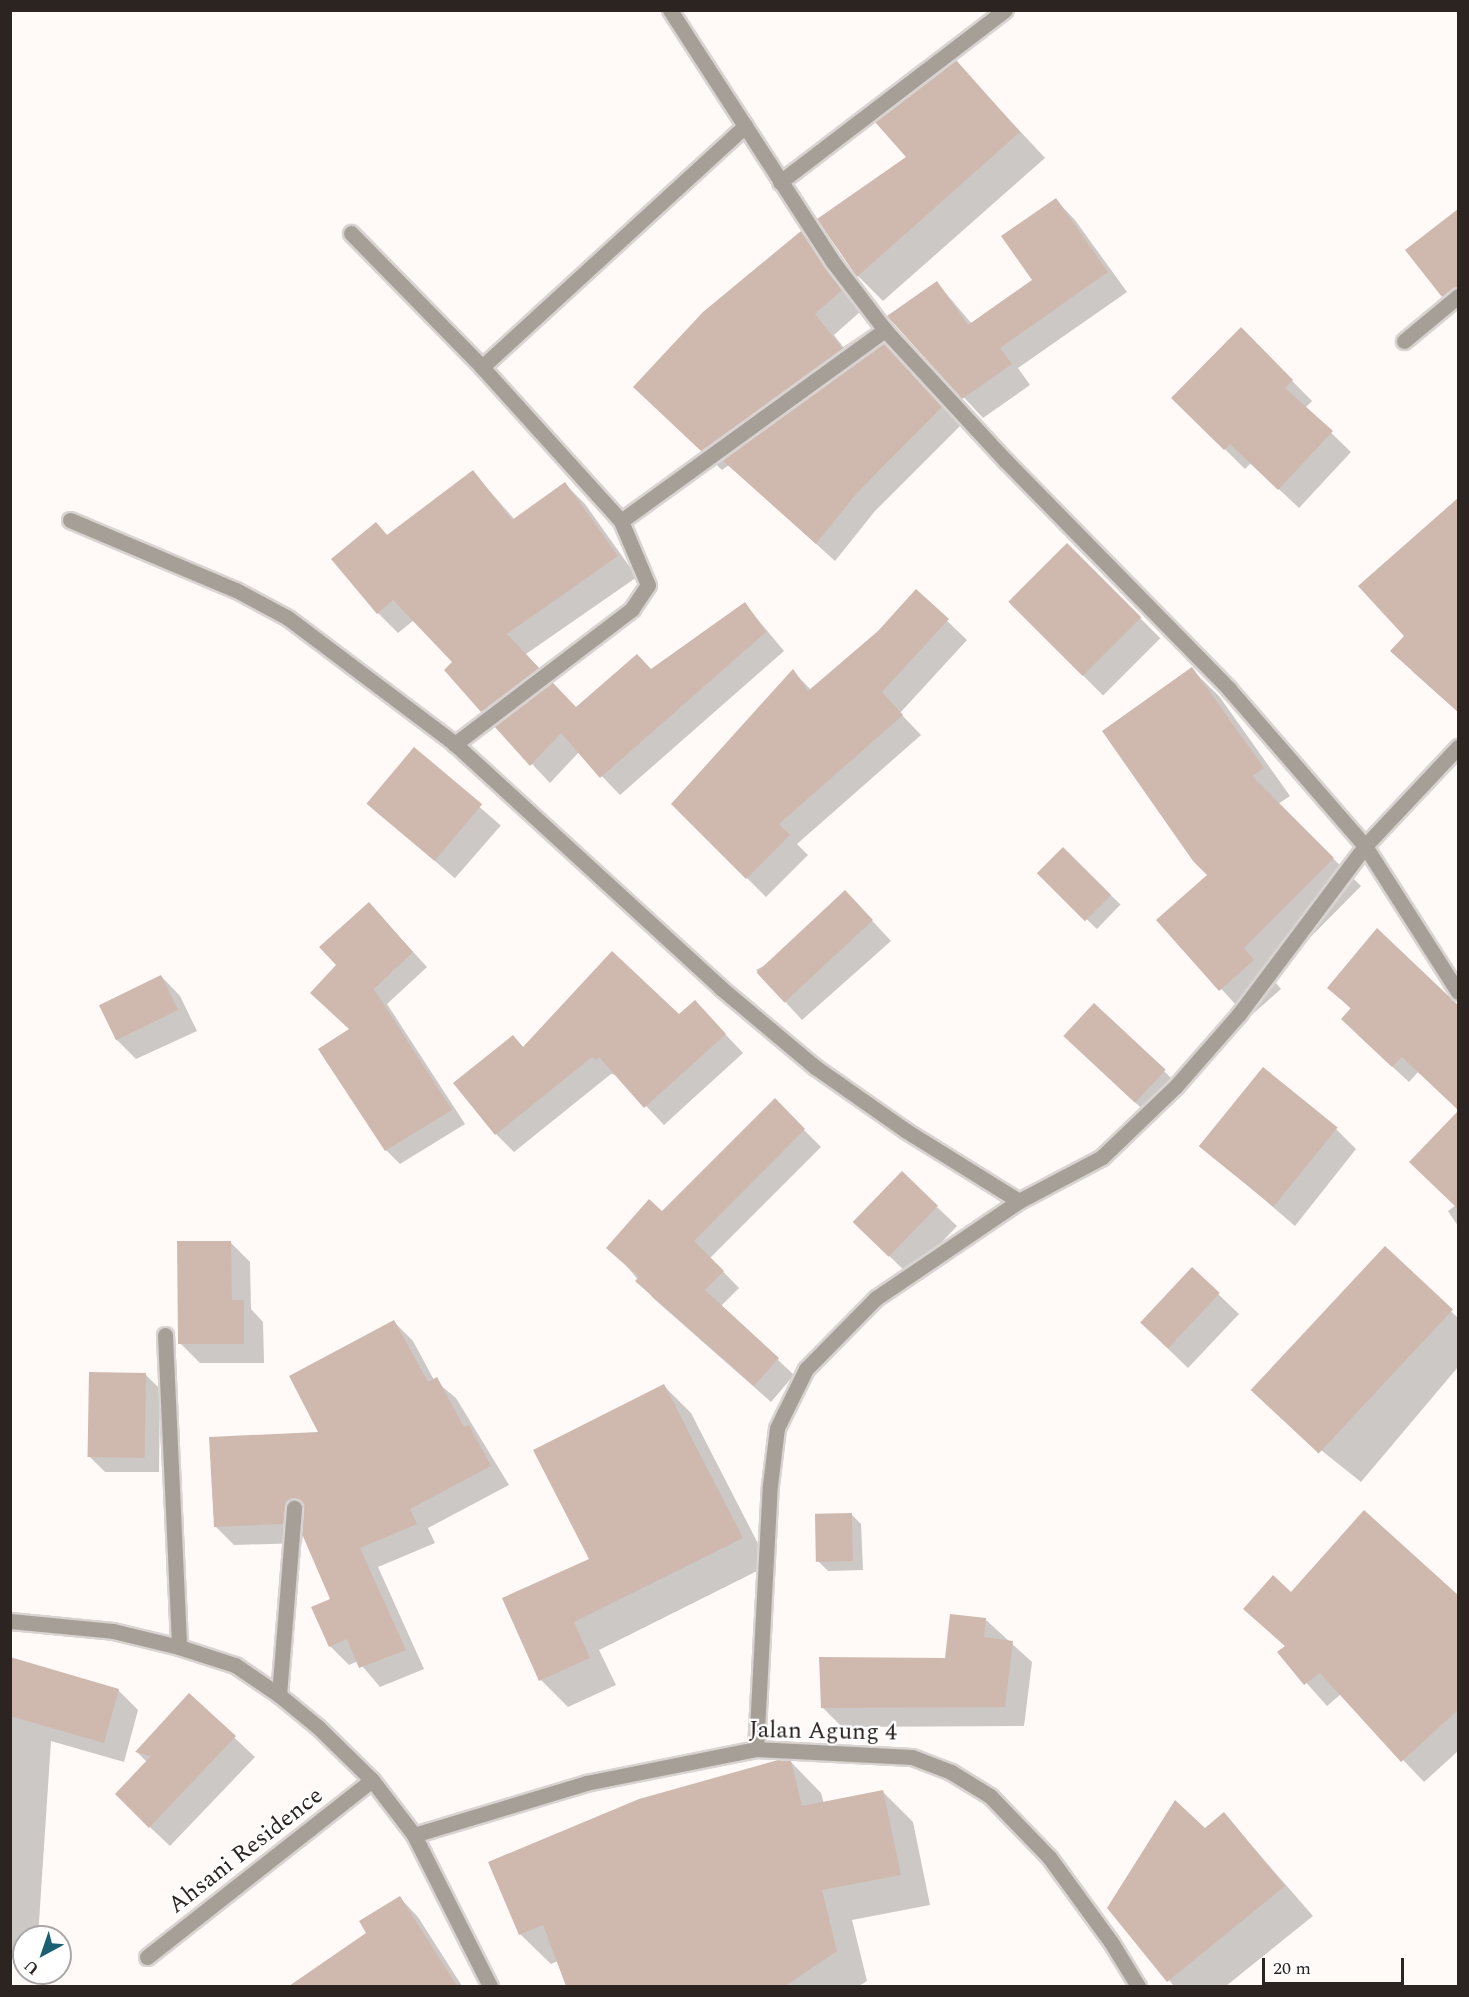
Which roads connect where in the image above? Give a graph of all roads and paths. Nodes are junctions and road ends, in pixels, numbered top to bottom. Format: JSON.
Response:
{"nodes":[{"id":1,"x":669,"y":10,"type":"edge"},
{"id":2,"x":1003,"y":11,"type":"edge"},
{"id":3,"x":744,"y":126,"type":"junction"},
{"id":4,"x":780,"y":182,"type":"junction"},
{"id":5,"x":351,"y":233,"type":"dead end"},
{"id":6,"x":1458,"y":296,"type":"edge"},
{"id":7,"x":885,"y":330,"type":"junction"},
{"id":8,"x":1404,"y":341,"type":"dead end"},
{"id":9,"x":482,"y":367,"type":"junction"},
{"id":10,"x":69,"y":520,"type":"dead end"},
{"id":11,"x":621,"y":521,"type":"junction"},
{"id":12,"x":455,"y":744,"type":"junction"},
{"id":13,"x":1458,"y":747,"type":"edge"},
{"id":14,"x":1365,"y":846,"type":"junction"},
{"id":15,"x":1458,"y":992,"type":"edge"},
{"id":16,"x":1019,"y":1201,"type":"junction"},
{"id":17,"x":165,"y":1335,"type":"dead end"},
{"id":18,"x":294,"y":1508,"type":"dead end"},
{"id":19,"x":10,"y":1621,"type":"edge"},
{"id":20,"x":179,"y":1647,"type":"junction"},
{"id":21,"x":279,"y":1695,"type":"junction"},
{"id":22,"x":756,"y":1749,"type":"junction"},
{"id":23,"x":372,"y":1780,"type":"junction"},
{"id":24,"x":414,"y":1835,"type":"junction"},
{"id":25,"x":147,"y":1958,"type":"dead end"},
{"id":26,"x":490,"y":1986,"type":"edge"},
{"id":27,"x":1138,"y":1986,"type":"edge"}],
"edges":[{"from":1,"to":3,"type":"street"},
{"from":2,"to":4,"type":"street"},
{"from":3,"to":4,"type":"street"},
{"from":3,"to":9,"type":"street"},
{"from":4,"to":7,"type":"street"},
{"from":5,"to":9,"type":"street"},
{"from":6,"to":8,"type":"street"},
{"from":7,"to":11,"type":"street"},
{"from":7,"to":14,"type":"street"},
{"from":9,"to":11,"type":"street"},
{"from":10,"to":12,"type":"street"},
{"from":11,"to":12,"type":"street"},
{"from":12,"to":16,"type":"street"},
{"from":13,"to":14,"type":"street"},
{"from":14,"to":15,"type":"street"},
{"from":14,"to":16,"type":"street"},
{"from":16,"to":22,"type":"street"},
{"from":17,"to":20,"type":"street"},
{"from":18,"to":21,"type":"street"},
{"from":19,"to":20,"type":"street"},
{"from":20,"to":21,"type":"street"},
{"from":21,"to":23,"type":"street"},
{"from":22,"to":24,"type":"street","name":"Jalan Agung 4"},
{"from":22,"to":27,"type":"street","name":"Jalan Agung 4"},
{"from":23,"to":24,"type":"street"},
{"from":23,"to":25,"type":"street","name":"Ahsani Residence"},
{"from":24,"to":26,"type":"street"}]}
